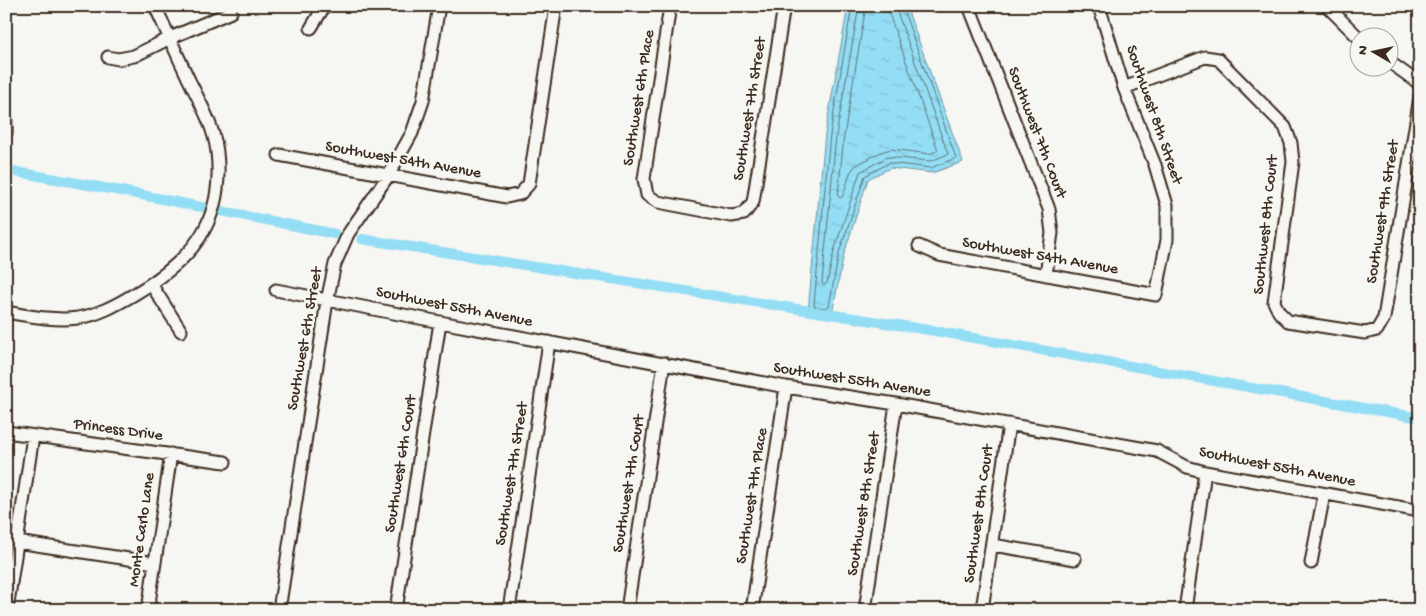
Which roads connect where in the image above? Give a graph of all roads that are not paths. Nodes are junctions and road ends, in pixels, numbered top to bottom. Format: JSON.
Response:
{"nodes":[{"id":1,"x":155,"y":6,"type":"edge"},
{"id":2,"x":322,"y":6,"type":"edge"},
{"id":3,"x":439,"y":6,"type":"edge"},
{"id":4,"x":556,"y":6,"type":"edge"},
{"id":5,"x":670,"y":6,"type":"edge"},
{"id":6,"x":784,"y":6,"type":"edge"},
{"id":7,"x":969,"y":6,"type":"edge"},
{"id":8,"x":1098,"y":6,"type":"edge"},
{"id":9,"x":1327,"y":6,"type":"edge"},
{"id":10,"x":231,"y":12,"type":"dead end"},
{"id":11,"x":311,"y":28,"type":"dead end"},
{"id":12,"x":1349,"y":28,"type":"edge"},
{"id":13,"x":170,"y":38,"type":"junction"},
{"id":14,"x":108,"y":57,"type":"dead end"},
{"id":15,"x":1398,"y":68,"type":"edge"},
{"id":16,"x":1420,"y":84,"type":"edge"},
{"id":17,"x":1124,"y":88,"type":"junction"},
{"id":18,"x":1420,"y":96,"type":"edge"},
{"id":19,"x":6,"y":116,"type":"edge"},
{"id":20,"x":6,"y":133,"type":"edge"},
{"id":21,"x":279,"y":155,"type":"dead end"},
{"id":22,"x":388,"y":176,"type":"junction"},
{"id":23,"x":744,"y":214,"type":"joint"},
{"id":24,"x":919,"y":246,"type":"dead end"},
{"id":25,"x":1046,"y":276,"type":"junction"},
{"id":26,"x":151,"y":284,"type":"junction"},
{"id":27,"x":276,"y":290,"type":"dead end"},
{"id":28,"x":1156,"y":295,"type":"joint"},
{"id":29,"x":327,"y":301,"type":"junction"},
{"id":30,"x":6,"y":312,"type":"edge"},
{"id":31,"x":440,"y":322,"type":"junction"},
{"id":32,"x":1377,"y":330,"type":"joint"},
{"id":33,"x":181,"y":331,"type":"dead end"},
{"id":34,"x":549,"y":342,"type":"junction"},
{"id":35,"x":664,"y":363,"type":"junction"},
{"id":36,"x":786,"y":387,"type":"junction"},
{"id":37,"x":896,"y":404,"type":"junction"},
{"id":38,"x":1009,"y":424,"type":"junction"},
{"id":39,"x":6,"y":432,"type":"edge"},
{"id":40,"x":33,"y":436,"type":"junction"},
{"id":41,"x":171,"y":454,"type":"junction"},
{"id":42,"x":225,"y":462,"type":"dead end"},
{"id":43,"x":1205,"y":472,"type":"junction"},
{"id":44,"x":1324,"y":494,"type":"junction"},
{"id":45,"x":1420,"y":511,"type":"edge"},
{"id":46,"x":17,"y":542,"type":"junction"},
{"id":47,"x":993,"y":545,"type":"junction"},
{"id":48,"x":1075,"y":559,"type":"dead end"},
{"id":49,"x":155,"y":563,"type":"junction"},
{"id":50,"x":1311,"y":563,"type":"dead end"},
{"id":51,"x":7,"y":610,"type":"edge"},
{"id":52,"x":148,"y":610,"type":"edge"},
{"id":53,"x":279,"y":610,"type":"edge"},
{"id":54,"x":396,"y":610,"type":"edge"},
{"id":55,"x":509,"y":610,"type":"edge"},
{"id":56,"x":627,"y":610,"type":"edge"},
{"id":57,"x":752,"y":610,"type":"edge"},
{"id":58,"x":865,"y":610,"type":"edge"},
{"id":59,"x":982,"y":610,"type":"edge"},
{"id":60,"x":1185,"y":610,"type":"edge"}],
"edges":[{"from":1,"to":13,"type":"street"},
{"from":2,"to":11,"type":"street"},
{"from":3,"to":22,"type":"street","name":"Southwest 6th Street"},
{"from":4,"to":22,"type":"street","name":"Southwest 54th Avenue"},
{"from":5,"to":23,"type":"street","name":"Southwest 6th Place"},
{"from":6,"to":23,"type":"street","name":"Southwest 7th Street"},
{"from":7,"to":25,"type":"street","name":"Southwest 7th Court"},
{"from":8,"to":17,"type":"street","name":"Southwest 8th Street"},
{"from":9,"to":12,"type":"street"},
{"from":10,"to":13,"type":"street"},
{"from":13,"to":14,"type":"street"},
{"from":13,"to":26,"type":"street"},
{"from":15,"to":16,"type":"street"},
{"from":17,"to":28,"type":"street","name":"Southwest 8th Street"},
{"from":17,"to":32,"type":"street","name":"Southwest 8th Court"},
{"from":18,"to":32,"type":"street","name":"Southwest 9th Street"},
{"from":19,"to":20,"type":"street"},
{"from":21,"to":22,"type":"street","name":"Southwest 54th Avenue"},
{"from":22,"to":29,"type":"street","name":"Southwest 6th Street"},
{"from":24,"to":25,"type":"street","name":"Southwest 54th Avenue"},
{"from":25,"to":28,"type":"street","name":"Southwest 54th Avenue"},
{"from":26,"to":30,"type":"street"},
{"from":26,"to":33,"type":"street"},
{"from":27,"to":29,"type":"street","name":"Southwest 55th Avenue"},
{"from":29,"to":31,"type":"street","name":"Southwest 55th Avenue"},
{"from":29,"to":53,"type":"street","name":"Southwest 6th Street"},
{"from":31,"to":34,"type":"street","name":"Southwest 55th Avenue"},
{"from":31,"to":54,"type":"street","name":"Southwest 6th Court"},
{"from":34,"to":35,"type":"street","name":"Southwest 55th Avenue"},
{"from":34,"to":55,"type":"street","name":"Southwest 7th Street"},
{"from":35,"to":36,"type":"street","name":"Southwest 55th Avenue"},
{"from":35,"to":56,"type":"street","name":"Southwest 7th Court"},
{"from":36,"to":37,"type":"street","name":"Southwest 55th Avenue"},
{"from":36,"to":57,"type":"street","name":"Southwest 7th Place"},
{"from":37,"to":38,"type":"street","name":"Southwest 55th Avenue"},
{"from":37,"to":58,"type":"street","name":"Southwest 8th Street"},
{"from":38,"to":43,"type":"street","name":"Southwest 55th Avenue"},
{"from":38,"to":47,"type":"street","name":"Southwest 8th Court"},
{"from":39,"to":40,"type":"street","name":"Princess Drive"},
{"from":40,"to":41,"type":"street","name":"Princess Drive"},
{"from":40,"to":46,"type":"street"},
{"from":41,"to":42,"type":"street","name":"Princess Drive"},
{"from":41,"to":49,"type":"street","name":"Monte Carlo Lane"},
{"from":43,"to":44,"type":"street","name":"Southwest 55th Avenue"},
{"from":43,"to":60,"type":"street"},
{"from":44,"to":45,"type":"street","name":"Southwest 55th Avenue"},
{"from":44,"to":50,"type":"street"},
{"from":46,"to":49,"type":"street"},
{"from":46,"to":51,"type":"street"},
{"from":47,"to":48,"type":"street"},
{"from":47,"to":59,"type":"street","name":"Southwest 8th Court"},
{"from":49,"to":52,"type":"street","name":"Monte Carlo Lane"}]}
